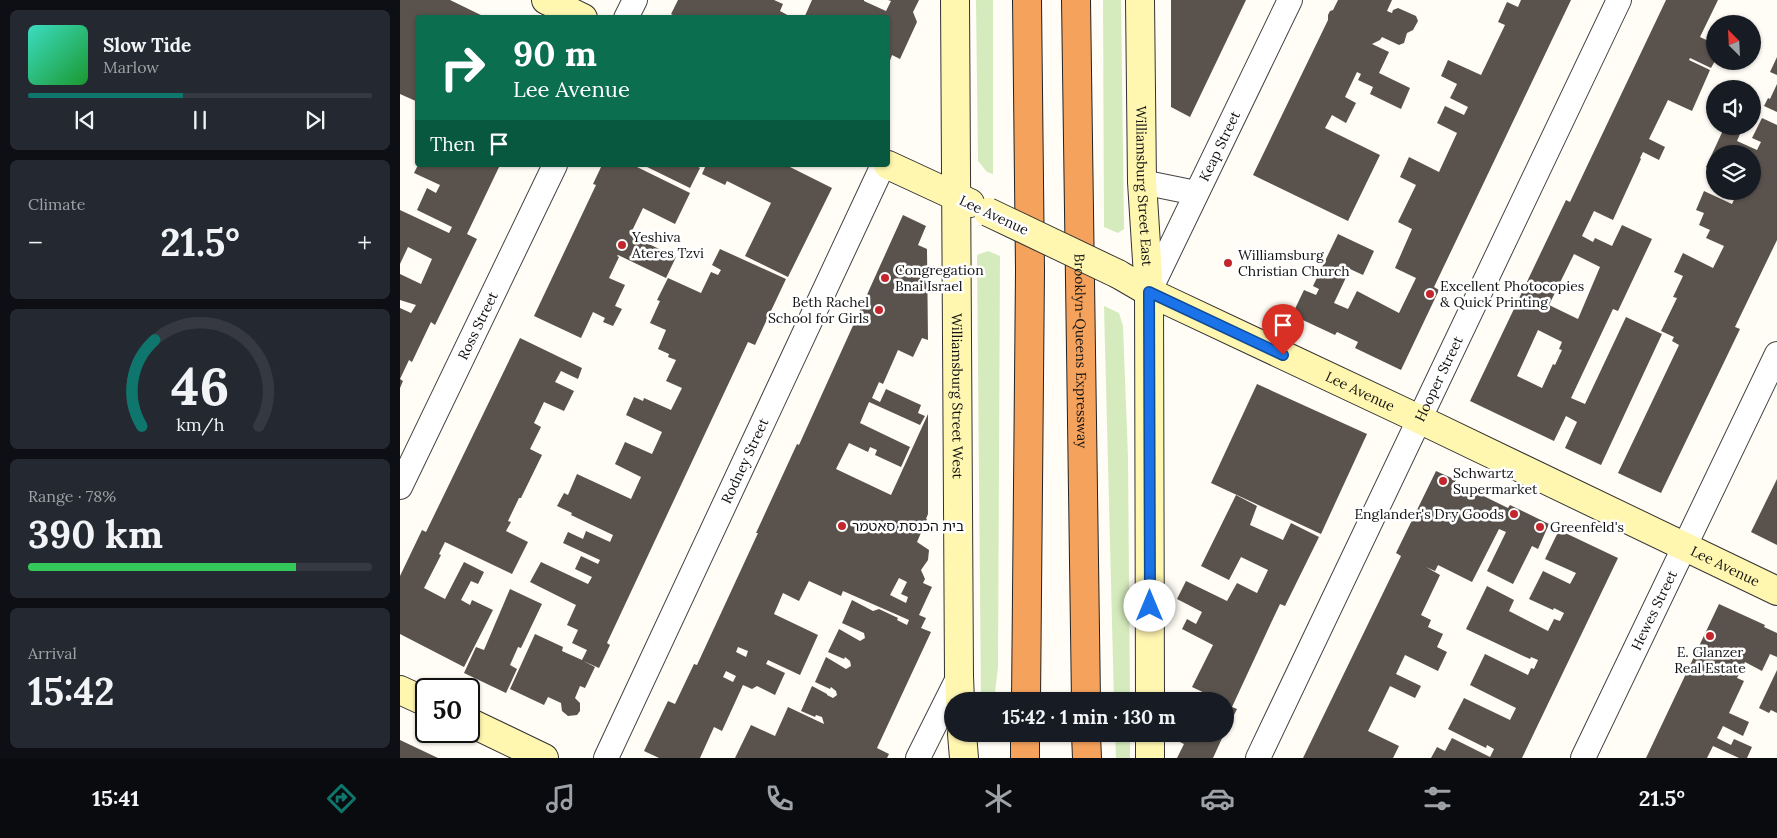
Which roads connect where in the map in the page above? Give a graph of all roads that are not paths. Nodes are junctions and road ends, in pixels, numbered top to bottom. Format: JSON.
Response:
{"nodes":[{"id":1,"x":546,"y":0,"type":"edge"},
{"id":2,"x":635,"y":0,"type":"edge"},
{"id":3,"x":955,"y":0,"type":"edge"},
{"id":4,"x":1027,"y":0,"type":"edge"},
{"id":5,"x":1076,"y":0,"type":"edge"},
{"id":6,"x":1140,"y":0,"type":"edge"},
{"id":7,"x":1290,"y":0,"type":"edge"},
{"id":8,"x":1619,"y":0,"type":"edge"},
{"id":9,"x":576,"y":15,"type":"edge"},
{"id":10,"x":628,"y":15,"type":"edge"},
{"id":11,"x":890,"y":166,"type":"edge"},
{"id":12,"x":554,"y":167,"type":"edge"},
{"id":13,"x":882,"y":167,"type":"edge"},
{"id":14,"x":1142,"y":182,"type":"junction"},
{"id":15,"x":1196,"y":193,"type":"junction"},
{"id":16,"x":956,"y":197,"type":"junction"},
{"id":17,"x":1149,"y":292,"type":"junction"},
{"id":18,"x":1777,"y":354,"type":"edge"},
{"id":19,"x":1419,"y":418,"type":"junction"},
{"id":20,"x":400,"y":487,"type":"edge"},
{"id":21,"x":1685,"y":547,"type":"junction"},
{"id":22,"x":1777,"y":591,"type":"edge"},
{"id":23,"x":960,"y":689,"type":"edge"},
{"id":24,"x":400,"y":690,"type":"edge"},
{"id":25,"x":1026,"y":692,"type":"edge"},
{"id":26,"x":1086,"y":692,"type":"edge"},
{"id":27,"x":1150,"y":692,"type":"edge"},
{"id":28,"x":415,"y":697,"type":"edge"},
{"id":29,"x":480,"y":727,"type":"edge"},
{"id":30,"x":963,"y":742,"type":"edge"},
{"id":31,"x":1025,"y":742,"type":"edge"},
{"id":32,"x":1086,"y":742,"type":"edge"},
{"id":33,"x":1150,"y":742,"type":"edge"},
{"id":34,"x":544,"y":758,"type":"edge"},
{"id":35,"x":606,"y":758,"type":"edge"},
{"id":36,"x":918,"y":758,"type":"edge"},
{"id":37,"x":964,"y":758,"type":"edge"},
{"id":38,"x":1025,"y":758,"type":"edge"},
{"id":39,"x":1086,"y":758,"type":"edge"},
{"id":40,"x":1150,"y":758,"type":"edge"},
{"id":41,"x":1258,"y":758,"type":"edge"},
{"id":42,"x":1583,"y":758,"type":"edge"}],
"edges":[{"from":1,"to":9,"type":"main road"},
{"from":2,"to":10,"type":"street"},
{"from":3,"to":16,"type":"main road","name":"Williamsburg Street West"},
{"from":4,"to":25,"type":"highway"},
{"from":5,"to":26,"type":"highway","name":"Brooklyn-Queens Expressway"},
{"from":6,"to":14,"type":"main road","name":"Williamsburg Street East"},
{"from":7,"to":15,"type":"street","name":"Keap Street"},
{"from":8,"to":19,"type":"street","name":"Hooper Street"},
{"from":11,"to":16,"type":"main road","name":"Lee Avenue"},
{"from":12,"to":20,"type":"street","name":"Ross Street"},
{"from":13,"to":35,"type":"street","name":"Rodney Street"},
{"from":14,"to":15,"type":"street"},
{"from":14,"to":17,"type":"main road","name":"Williamsburg Street East"},
{"from":15,"to":17,"type":"street","name":"Keap Street"},
{"from":16,"to":17,"type":"main road","name":"Lee Avenue","bridge":true},
{"from":16,"to":23,"type":"main road","name":"Williamsburg Street West"},
{"from":17,"to":19,"type":"main road","name":"Lee Avenue"},
{"from":17,"to":27,"type":"main road","name":"Williamsburg Street East"},
{"from":18,"to":21,"type":"street","name":"Hewes Street"},
{"from":19,"to":21,"type":"main road","name":"Lee Avenue"},
{"from":19,"to":41,"type":"street","name":"Hooper Street"},
{"from":21,"to":22,"type":"main road","name":"Lee Avenue"},
{"from":21,"to":42,"type":"street","name":"Hewes Street"},
{"from":23,"to":36,"type":"street"},
{"from":24,"to":28,"type":"main road"},
{"from":29,"to":34,"type":"main road"},
{"from":30,"to":37,"type":"main road"},
{"from":31,"to":38,"type":"highway"},
{"from":32,"to":39,"type":"highway"},
{"from":33,"to":40,"type":"main road"}]}
